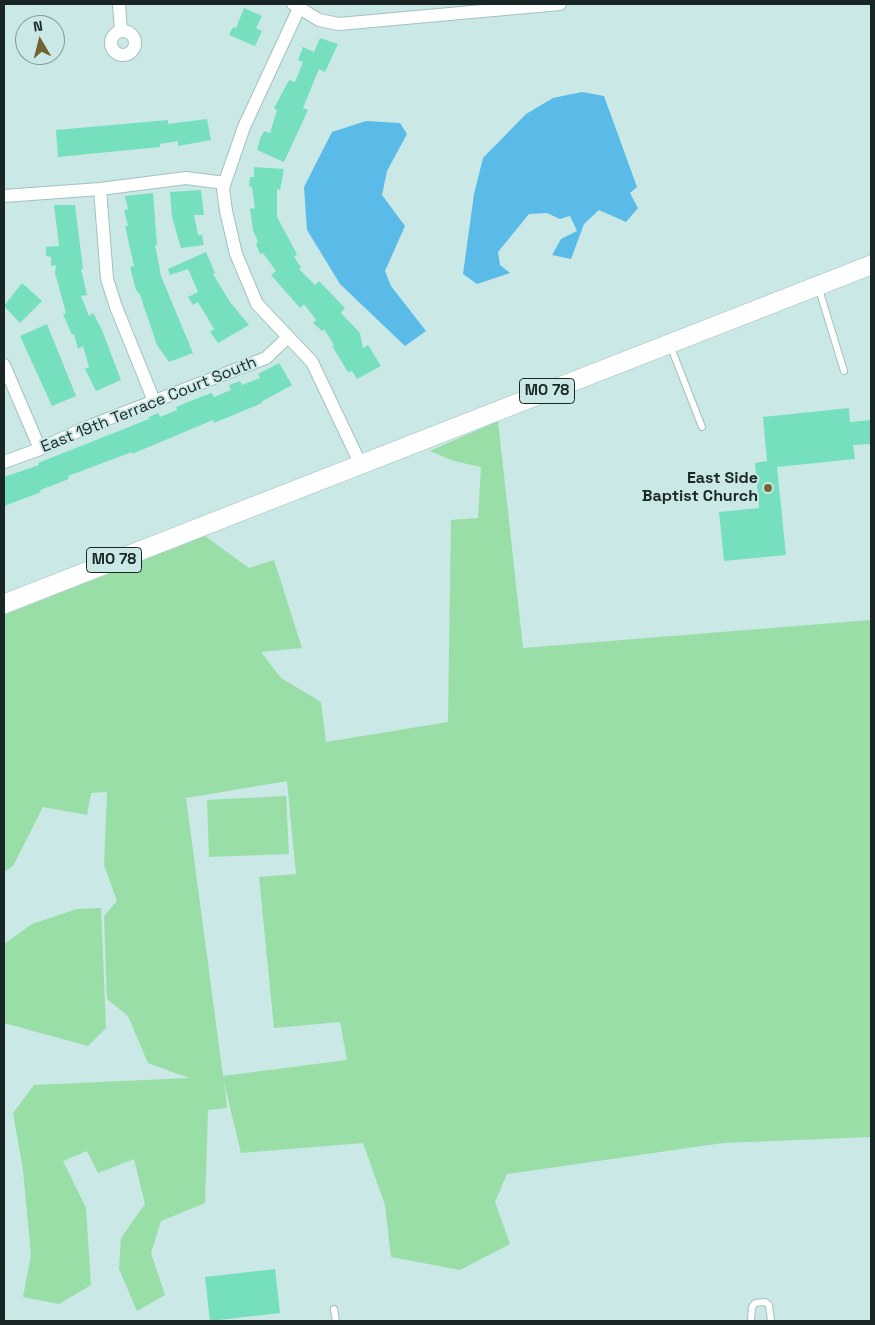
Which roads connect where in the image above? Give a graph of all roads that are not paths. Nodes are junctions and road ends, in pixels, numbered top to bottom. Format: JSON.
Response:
{"nodes":[{"id":1,"x":119,"y":4,"type":"edge"},
{"id":2,"x":560,"y":4,"type":"edge"},
{"id":3,"x":298,"y":5,"type":"edge"},
{"id":4,"x":489,"y":8,"type":"edge"},
{"id":5,"x":121,"y":31,"type":"dead end"},
{"id":6,"x":225,"y":183,"type":"junction"},
{"id":7,"x":100,"y":189,"type":"junction"},
{"id":8,"x":4,"y":196,"type":"edge"},
{"id":9,"x":871,"y":265,"type":"edge"},
{"id":10,"x":818,"y":286,"type":"junction"},
{"id":11,"x":288,"y":337,"type":"junction"},
{"id":12,"x":669,"y":343,"type":"junction"},
{"id":13,"x":4,"y":365,"type":"edge"},
{"id":14,"x":844,"y":371,"type":"dead end"},
{"id":15,"x":154,"y":401,"type":"junction"},
{"id":16,"x":702,"y":427,"type":"dead end"},
{"id":17,"x":40,"y":449,"type":"junction"},
{"id":18,"x":4,"y":462,"type":"edge"},
{"id":19,"x":360,"y":463,"type":"junction"},
{"id":20,"x":4,"y":604,"type":"edge"},
{"id":21,"x":334,"y":1309,"type":"dead end"},
{"id":22,"x":336,"y":1321,"type":"edge"},
{"id":23,"x":751,"y":1321,"type":"edge"},
{"id":24,"x":771,"y":1321,"type":"edge"}],
"edges":[{"from":1,"to":5,"type":"street"},
{"from":2,"to":4,"type":"street"},
{"from":3,"to":4,"type":"street"},
{"from":3,"to":6,"type":"street"},
{"from":6,"to":7,"type":"street"},
{"from":6,"to":11,"type":"street"},
{"from":7,"to":8,"type":"street"},
{"from":7,"to":15,"type":"street"},
{"from":9,"to":10,"type":"main road","number":"MO 78"},
{"from":10,"to":12,"type":"main road","number":"MO 78"},
{"from":10,"to":14,"type":"lane"},
{"from":11,"to":15,"type":"street","name":"East 19th Terrace Court South"},
{"from":11,"to":19,"type":"street"},
{"from":12,"to":16,"type":"lane"},
{"from":12,"to":19,"type":"main road","number":"MO 78"},
{"from":13,"to":17,"type":"street"},
{"from":15,"to":17,"type":"street","name":"East 19th Terrace Court South"},
{"from":17,"to":18,"type":"street","name":"East 19th Terrace Court South"},
{"from":19,"to":20,"type":"main road","number":"MO 78"},
{"from":21,"to":22,"type":"lane"},
{"from":23,"to":24,"type":"lane"}]}
